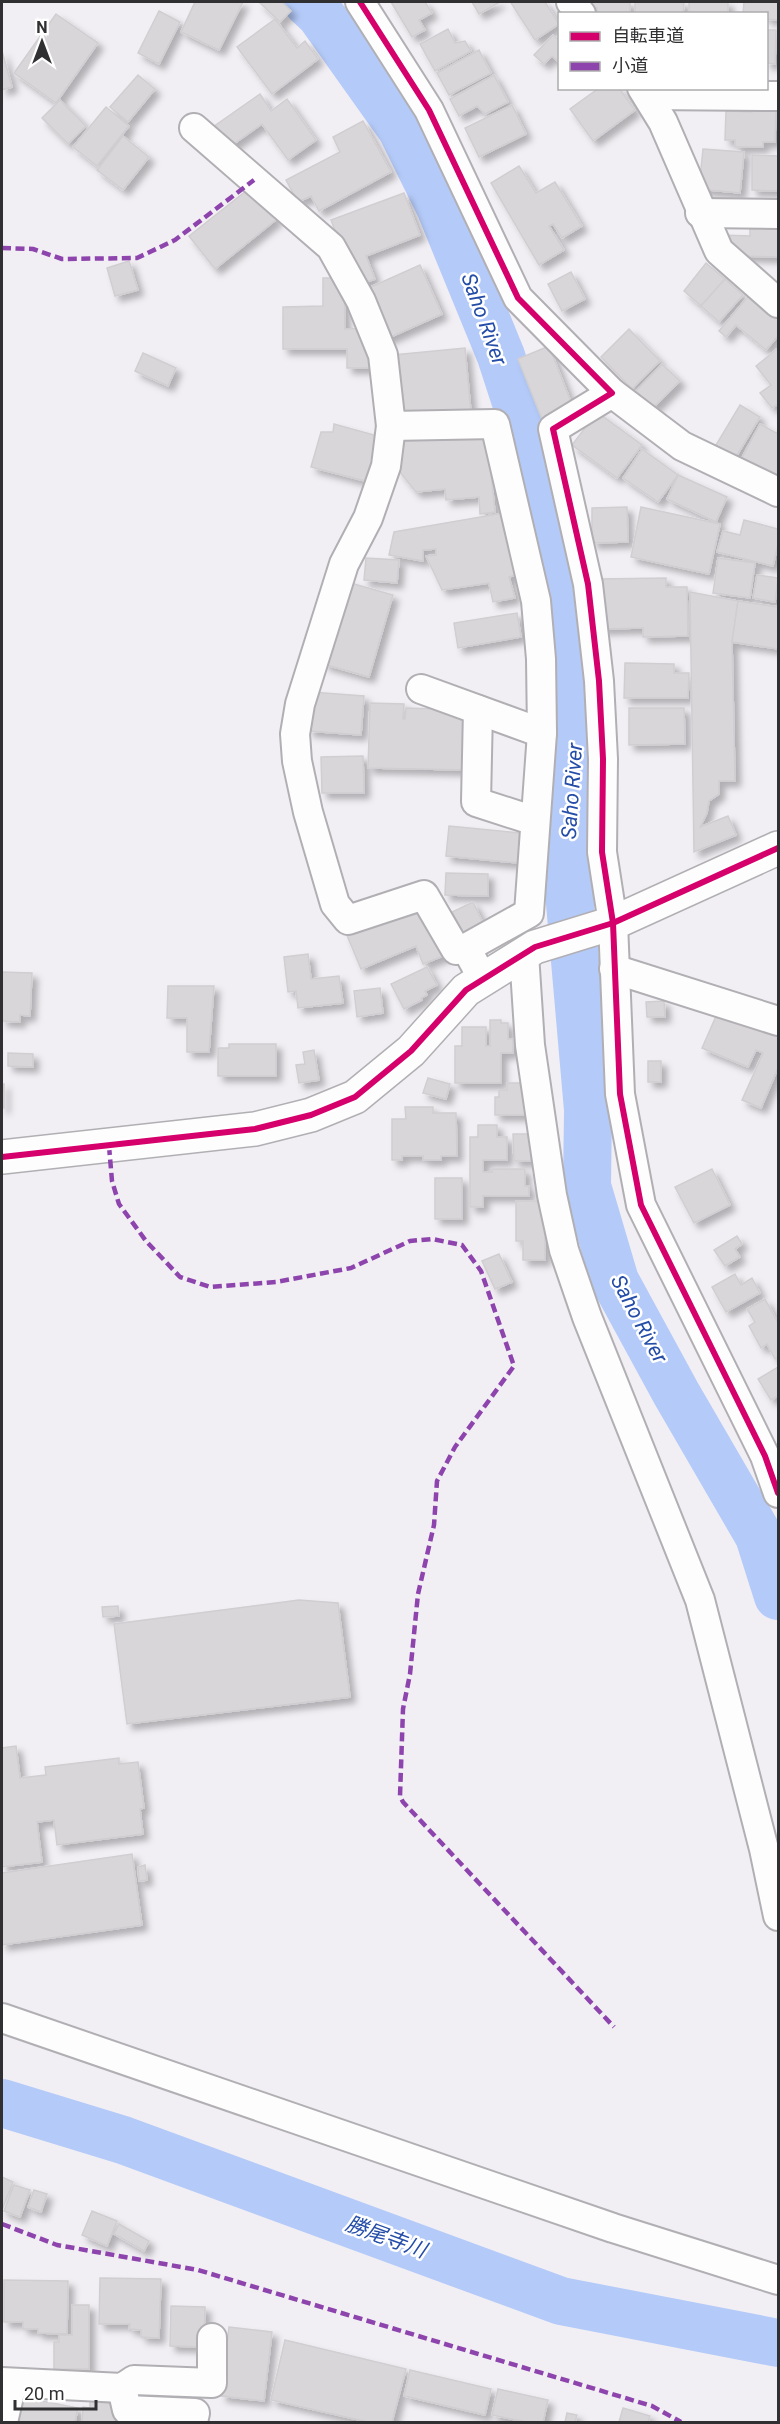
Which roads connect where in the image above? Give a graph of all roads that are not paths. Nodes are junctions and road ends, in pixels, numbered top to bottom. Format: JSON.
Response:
{"nodes":[{"id":1,"x":360,"y":2,"type":"edge"},
{"id":2,"x":644,"y":92,"type":"edge"},
{"id":3,"x":778,"y":96,"type":"edge"},
{"id":4,"x":194,"y":128,"type":"dead end"},
{"id":5,"x":700,"y":213,"type":"junction"},
{"id":6,"x":778,"y":214,"type":"edge"},
{"id":7,"x":778,"y":303,"type":"edge"},
{"id":8,"x":612,"y":393,"type":"junction"},
{"id":9,"x":391,"y":426,"type":"junction"},
{"id":10,"x":778,"y":492,"type":"edge"},
{"id":11,"x":421,"y":689,"type":"dead end"},
{"id":12,"x":478,"y":710,"type":"junction"},
{"id":13,"x":542,"y":733,"type":"junction"},
{"id":14,"x":535,"y":821,"type":"junction"},
{"id":15,"x":778,"y":848,"type":"edge"},
{"id":16,"x":613,"y":922,"type":"junction"},
{"id":17,"x":466,"y":948,"type":"junction"},
{"id":18,"x":530,"y":950,"type":"junction"},
{"id":19,"x":614,"y":969,"type":"junction"},
{"id":20,"x":483,"y":979,"type":"junction"},
{"id":21,"x":778,"y":1021,"type":"edge"},
{"id":22,"x":2,"y":1157,"type":"edge"},
{"id":23,"x":778,"y":1493,"type":"edge"},
{"id":24,"x":778,"y":1916,"type":"edge"},
{"id":25,"x":2,"y":2018,"type":"edge"},
{"id":26,"x":778,"y":2280,"type":"edge"},
{"id":27,"x":212,"y":2338,"type":"dead end"},
{"id":28,"x":7,"y":2382,"type":"edge"},
{"id":29,"x":122,"y":2388,"type":"junction"},
{"id":30,"x":3,"y":2422,"type":"edge"},
{"id":31,"x":193,"y":2422,"type":"edge"}],
"edges":[{"from":1,"to":8,"type":"street"},
{"from":2,"to":3,"type":"street"},
{"from":2,"to":5,"type":"street"},
{"from":4,"to":9,"type":"street"},
{"from":5,"to":6,"type":"street"},
{"from":5,"to":7,"type":"street"},
{"from":8,"to":10,"type":"street"},
{"from":8,"to":16,"type":"street"},
{"from":9,"to":13,"type":"street"},
{"from":9,"to":17,"type":"street"},
{"from":11,"to":12,"type":"street"},
{"from":12,"to":13,"type":"street"},
{"from":12,"to":14,"type":"street"},
{"from":13,"to":14,"type":"street"},
{"from":14,"to":17,"type":"street"},
{"from":15,"to":16,"type":"street"},
{"from":16,"to":18,"type":"street"},
{"from":16,"to":19,"type":"street"},
{"from":17,"to":20,"type":"street"},
{"from":18,"to":20,"type":"street"},
{"from":18,"to":24,"type":"street"},
{"from":19,"to":21,"type":"street"},
{"from":19,"to":23,"type":"street"},
{"from":20,"to":22,"type":"street"},
{"from":25,"to":26,"type":"street"},
{"from":27,"to":29,"type":"street"},
{"from":28,"to":29,"type":"street"},
{"from":28,"to":30,"type":"street"},
{"from":29,"to":31,"type":"street"}]}
